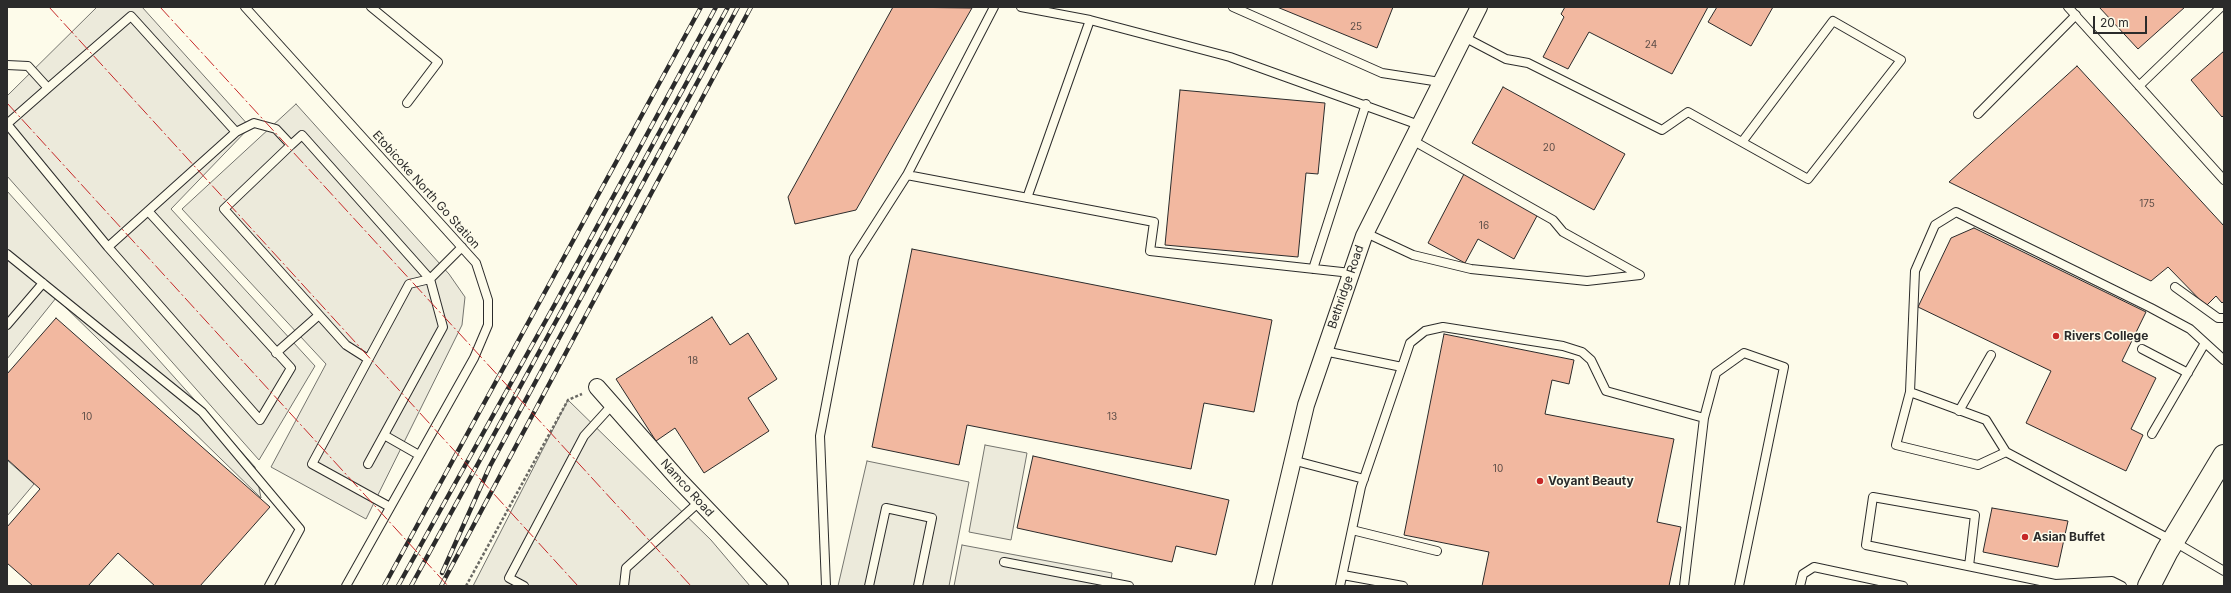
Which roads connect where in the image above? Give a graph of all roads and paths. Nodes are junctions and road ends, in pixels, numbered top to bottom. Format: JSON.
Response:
{"nodes":[{"id":1,"x":245,"y":7,"type":"edge"},
{"id":2,"x":371,"y":7,"type":"edge"},
{"id":3,"x":994,"y":7,"type":"edge"},
{"id":4,"x":1020,"y":7,"type":"edge"},
{"id":5,"x":1233,"y":7,"type":"edge"},
{"id":6,"x":1479,"y":7,"type":"edge"},
{"id":7,"x":2068,"y":7,"type":"edge"},
{"id":8,"x":2221,"y":7,"type":"edge"},
{"id":9,"x":2076,"y":15,"type":"junction"},
{"id":10,"x":1090,"y":20,"type":"junction"},
{"id":11,"x":1464,"y":37,"type":"junction"},
{"id":12,"x":7,"y":65,"type":"edge"},
{"id":13,"x":1440,"y":82,"type":"junction"},
{"id":14,"x":2139,"y":86,"type":"junction"},
{"id":15,"x":48,"y":88,"type":"junction"},
{"id":16,"x":407,"y":103,"type":"dead end"},
{"id":17,"x":1366,"y":104,"type":"junction"},
{"id":18,"x":1978,"y":114,"type":"dead end"},
{"id":19,"x":1420,"y":125,"type":"junction"},
{"id":20,"x":236,"y":132,"type":"junction"},
{"id":21,"x":1412,"y":140,"type":"junction"},
{"id":22,"x":1742,"y":142,"type":"junction"},
{"id":23,"x":291,"y":145,"type":"junction"},
{"id":24,"x":907,"y":175,"type":"junction"},
{"id":25,"x":2224,"y":180,"type":"edge"},
{"id":26,"x":1027,"y":198,"type":"junction"},
{"id":27,"x":148,"y":211,"type":"junction"},
{"id":28,"x":1366,"y":233,"type":"junction"},
{"id":29,"x":108,"y":247,"type":"junction"},
{"id":30,"x":462,"y":247,"type":"junction"},
{"id":31,"x":7,"y":254,"type":"edge"},
{"id":32,"x":1313,"y":269,"type":"junction"},
{"id":33,"x":1351,"y":273,"type":"junction"},
{"id":34,"x":430,"y":279,"type":"junction"},
{"id":35,"x":43,"y":283,"type":"junction"},
{"id":36,"x":2174,"y":288,"type":"dead end"},
{"id":37,"x":319,"y":315,"type":"junction"},
{"id":38,"x":2224,"y":318,"type":"edge"},
{"id":39,"x":7,"y":325,"type":"edge"},
{"id":40,"x":2205,"y":343,"type":"junction"},
{"id":41,"x":2142,"y":349,"type":"dead end"},
{"id":42,"x":1324,"y":351,"type":"junction"},
{"id":43,"x":276,"y":353,"type":"junction"},
{"id":44,"x":1991,"y":355,"type":"dead end"},
{"id":45,"x":368,"y":359,"type":"junction"},
{"id":46,"x":2224,"y":360,"type":"edge"},
{"id":47,"x":1402,"y":367,"type":"junction"},
{"id":48,"x":2188,"y":372,"type":"junction"},
{"id":49,"x":597,"y":387,"type":"joint"},
{"id":50,"x":1910,"y":392,"type":"junction"},
{"id":51,"x":612,"y":404,"type":"junction"},
{"id":52,"x":1959,"y":411,"type":"junction"},
{"id":53,"x":1704,"y":418,"type":"junction"},
{"id":54,"x":2152,"y":434,"type":"dead end"},
{"id":55,"x":384,"y":435,"type":"junction"},
{"id":56,"x":2006,"y":452,"type":"junction"},
{"id":57,"x":419,"y":455,"type":"junction"},
{"id":58,"x":2224,"y":456,"type":"edge"},
{"id":59,"x":1292,"y":460,"type":"junction"},
{"id":60,"x":368,"y":464,"type":"dead end"},
{"id":61,"x":1364,"y":479,"type":"junction"},
{"id":62,"x":699,"y":502,"type":"junction"},
{"id":63,"x":390,"y":507,"type":"junction"},
{"id":64,"x":1352,"y":530,"type":"junction"},
{"id":65,"x":2173,"y":541,"type":"junction"},
{"id":66,"x":1437,"y":551,"type":"dead end"},
{"id":67,"x":1004,"y":562,"type":"dead end"},
{"id":68,"x":1968,"y":566,"type":"junction"},
{"id":69,"x":2224,"y":572,"type":"edge"},
{"id":70,"x":1343,"y":575,"type":"junction"},
{"id":71,"x":269,"y":586,"type":"edge"},
{"id":72,"x":346,"y":586,"type":"edge"},
{"id":73,"x":466,"y":586,"type":"edge"},
{"id":74,"x":524,"y":586,"type":"edge"},
{"id":75,"x":624,"y":586,"type":"edge"},
{"id":76,"x":780,"y":586,"type":"edge"},
{"id":77,"x":826,"y":586,"type":"edge"},
{"id":78,"x":868,"y":586,"type":"edge"},
{"id":79,"x":918,"y":586,"type":"edge"},
{"id":80,"x":1129,"y":586,"type":"edge"},
{"id":81,"x":1263,"y":586,"type":"edge"},
{"id":82,"x":1340,"y":586,"type":"edge"},
{"id":83,"x":1403,"y":586,"type":"edge"},
{"id":84,"x":1684,"y":586,"type":"edge"},
{"id":85,"x":1739,"y":586,"type":"edge"},
{"id":86,"x":1800,"y":586,"type":"edge"},
{"id":87,"x":1903,"y":586,"type":"edge"},
{"id":88,"x":2122,"y":586,"type":"edge"},
{"id":89,"x":2150,"y":586,"type":"edge"}],
"edges":[{"from":1,"to":30,"type":"lane","name":"Etobicoke North Go Station"},
{"from":2,"to":16,"type":"lane"},
{"from":3,"to":24,"type":"lane"},
{"from":4,"to":10,"type":"lane"},
{"from":5,"to":13,"type":"lane"},
{"from":6,"to":11,"type":"street","name":"Bethridge Road"},
{"from":7,"to":9,"type":"lane"},
{"from":8,"to":14,"type":"lane"},
{"from":9,"to":14,"type":"lane"},
{"from":9,"to":18,"type":"lane"},
{"from":10,"to":17,"type":"lane"},
{"from":10,"to":26,"type":"lane"},
{"from":11,"to":13,"type":"street","name":"Bethridge Road"},
{"from":11,"to":22,"type":"lane"},
{"from":12,"to":15,"type":"lane"},
{"from":13,"to":19,"type":"street","name":"Bethridge Road"},
{"from":14,"to":25,"type":"lane"},
{"from":15,"to":20,"type":"lane"},
{"from":15,"to":29,"type":"lane"},
{"from":17,"to":19,"type":"lane"},
{"from":17,"to":32,"type":"lane"},
{"from":19,"to":21,"type":"street","name":"Bethridge Road"},
{"from":20,"to":23,"type":"lane"},
{"from":20,"to":27,"type":"lane"},
{"from":21,"to":28,"type":"street","name":"Bethridge Road"},
{"from":21,"to":28,"type":"lane"},
{"from":22,"to":22,"type":"lane"},
{"from":23,"to":34,"type":"lane"},
{"from":23,"to":37,"type":"lane"},
{"from":24,"to":26,"type":"lane"},
{"from":24,"to":77,"type":"lane"},
{"from":26,"to":32,"type":"lane"},
{"from":27,"to":29,"type":"lane"},
{"from":27,"to":43,"type":"lane"},
{"from":28,"to":33,"type":"street","name":"Bethridge Road"},
{"from":29,"to":43,"type":"lane"},
{"from":30,"to":34,"type":"lane"},
{"from":30,"to":57,"type":"lane","name":"Etobicoke North Go Station"},
{"from":31,"to":35,"type":"lane"},
{"from":32,"to":33,"type":"lane"},
{"from":33,"to":42,"type":"street","name":"Bethridge Road"},
{"from":34,"to":45,"type":"lane"},
{"from":34,"to":55,"type":"lane"},
{"from":35,"to":39,"type":"lane"},
{"from":35,"to":71,"type":"lane"},
{"from":36,"to":38,"type":"lane"},
{"from":37,"to":43,"type":"lane"},
{"from":37,"to":45,"type":"lane"},
{"from":40,"to":46,"type":"lane"},
{"from":40,"to":48,"type":"lane"},
{"from":40,"to":50,"type":"lane"},
{"from":41,"to":48,"type":"lane"},
{"from":42,"to":47,"type":"lane"},
{"from":42,"to":59,"type":"street","name":"Bethridge Road"},
{"from":44,"to":52,"type":"lane"},
{"from":45,"to":63,"type":"lane"},
{"from":47,"to":53,"type":"lane"},
{"from":47,"to":61,"type":"lane"},
{"from":48,"to":54,"type":"lane"},
{"from":49,"to":51,"type":"street","name":"Namco Road"},
{"from":49,"to":73,"type":"path"},
{"from":50,"to":52,"type":"lane"},
{"from":50,"to":56,"type":"lane"},
{"from":51,"to":62,"type":"street","name":"Namco Road"},
{"from":51,"to":74,"type":"lane"},
{"from":52,"to":56,"type":"lane"},
{"from":53,"to":84,"type":"lane"},
{"from":53,"to":85,"type":"lane"},
{"from":55,"to":57,"type":"lane"},
{"from":55,"to":60,"type":"lane"},
{"from":56,"to":65,"type":"lane"},
{"from":57,"to":63,"type":"lane","name":"Etobicoke North Go Station"},
{"from":58,"to":65,"type":"main road"},
{"from":59,"to":61,"type":"lane"},
{"from":59,"to":81,"type":"street","name":"Bethridge Road"},
{"from":61,"to":64,"type":"lane"},
{"from":62,"to":75,"type":"lane"},
{"from":62,"to":76,"type":"street","name":"Namco Road"},
{"from":63,"to":72,"type":"lane","name":"Etobicoke North Go Station"},
{"from":64,"to":66,"type":"lane"},
{"from":64,"to":70,"type":"lane"},
{"from":65,"to":69,"type":"lane"},
{"from":65,"to":89,"type":"main road"},
{"from":67,"to":80,"type":"lane"},
{"from":68,"to":68,"type":"lane"},
{"from":68,"to":88,"type":"lane"},
{"from":70,"to":82,"type":"lane"},
{"from":70,"to":83,"type":"lane"},
{"from":78,"to":79,"type":"lane"},
{"from":86,"to":87,"type":"lane"}]}
